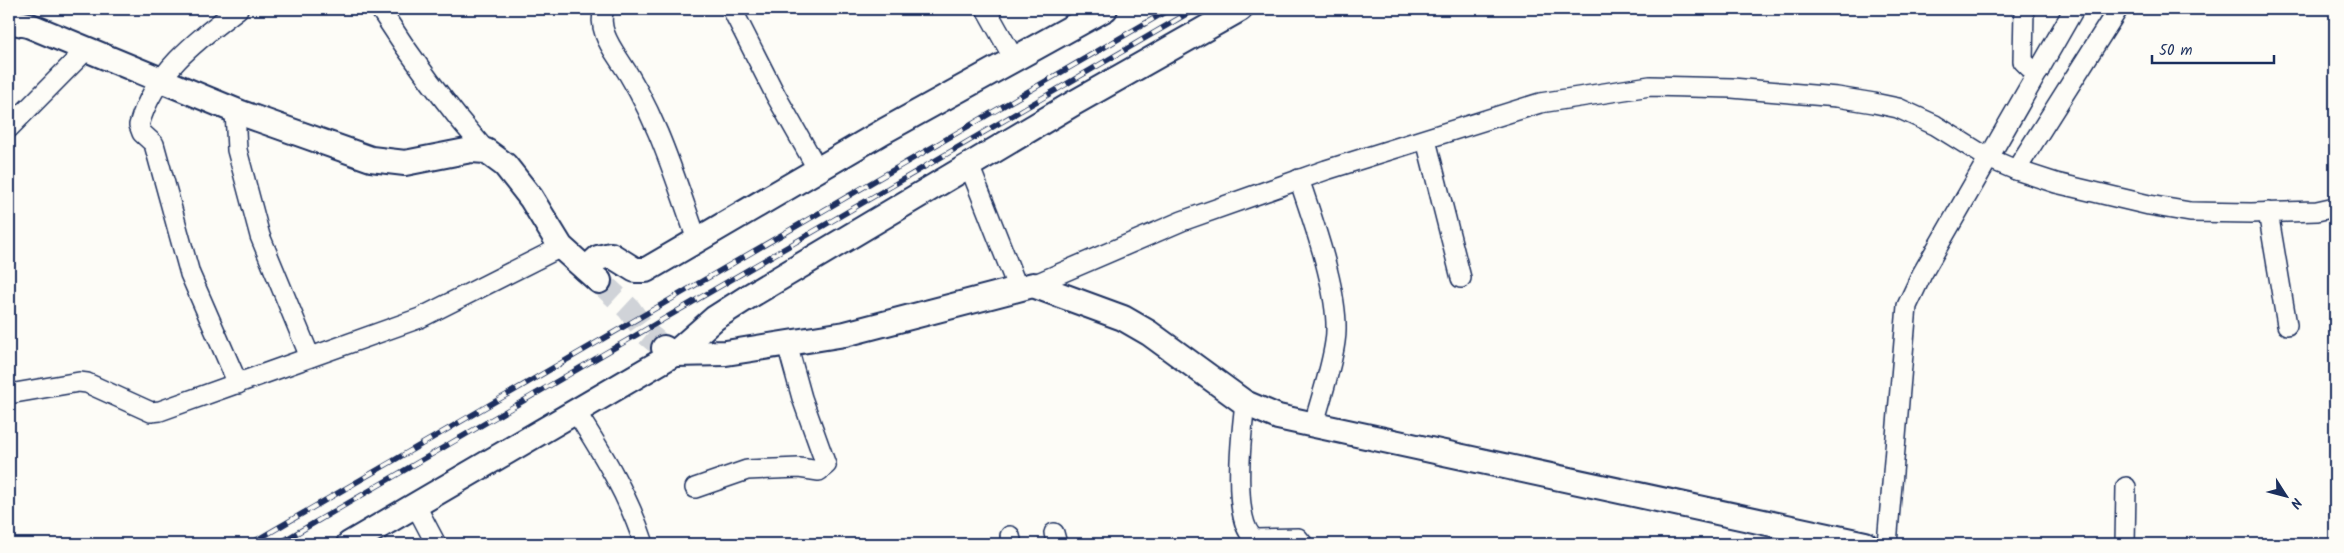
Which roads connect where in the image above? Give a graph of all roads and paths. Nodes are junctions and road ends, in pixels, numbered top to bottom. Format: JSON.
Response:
{"nodes":[{"id":1,"x":238,"y":9,"type":"edge"},
{"id":2,"x":380,"y":9,"type":"edge"},
{"id":3,"x":604,"y":9,"type":"edge"},
{"id":4,"x":732,"y":9,"type":"edge"},
{"id":5,"x":986,"y":9,"type":"edge"},
{"id":6,"x":1240,"y":9,"type":"edge"},
{"id":7,"x":2024,"y":9,"type":"edge"},
{"id":8,"x":2074,"y":9,"type":"edge"},
{"id":9,"x":2118,"y":9,"type":"edge"},
{"id":10,"x":1090,"y":12,"type":"edge"},
{"id":11,"x":9,"y":21,"type":"edge"},
{"id":12,"x":86,"y":50,"type":"junction"},
{"id":13,"x":1014,"y":59,"type":"junction"},
{"id":14,"x":2039,"y":71,"type":"junction"},
{"id":15,"x":159,"y":80,"type":"junction"},
{"id":16,"x":235,"y":111,"type":"junction"},
{"id":17,"x":9,"y":128,"type":"edge"},
{"id":18,"x":1426,"y":140,"type":"junction"},
{"id":19,"x":486,"y":151,"type":"junction"},
{"id":20,"x":1988,"y":158,"type":"junction"},
{"id":21,"x":969,"y":166,"type":"junction"},
{"id":22,"x":818,"y":170,"type":"junction"},
{"id":23,"x":2016,"y":170,"type":"junction"},
{"id":24,"x":1300,"y":179,"type":"junction"},
{"id":25,"x":2335,"y":207,"type":"edge"},
{"id":26,"x":2268,"y":212,"type":"junction"},
{"id":27,"x":697,"y":240,"type":"junction"},
{"id":28,"x":561,"y":247,"type":"junction"},
{"id":29,"x":1460,"y":278,"type":"dead end"},
{"id":30,"x":1026,"y":287,"type":"junction"},
{"id":31,"x":2286,"y":326,"type":"dead end"},
{"id":32,"x":787,"y":344,"type":"junction"},
{"id":33,"x":669,"y":351,"type":"junction"},
{"id":34,"x":310,"y":358,"type":"junction"},
{"id":35,"x":238,"y":384,"type":"junction"},
{"id":36,"x":9,"y":394,"type":"edge"},
{"id":37,"x":1245,"y":404,"type":"junction"},
{"id":38,"x":576,"y":412,"type":"junction"},
{"id":39,"x":1314,"y":424,"type":"junction"},
{"id":40,"x":2126,"y":487,"type":"dead end"},
{"id":41,"x":695,"y":488,"type":"dead end"},
{"id":42,"x":416,"y":506,"type":"junction"},
{"id":43,"x":349,"y":544,"type":"edge"},
{"id":44,"x":436,"y":544,"type":"edge"},
{"id":45,"x":644,"y":544,"type":"edge"},
{"id":46,"x":1303,"y":544,"type":"edge"},
{"id":47,"x":1866,"y":544,"type":"edge"},
{"id":48,"x":1887,"y":544,"type":"edge"},
{"id":49,"x":2125,"y":544,"type":"edge"}],
"edges":[{"from":1,"to":15,"type":"street"},
{"from":2,"to":19,"type":"street"},
{"from":3,"to":27,"type":"street"},
{"from":4,"to":22,"type":"street"},
{"from":5,"to":13,"type":"street"},
{"from":6,"to":21,"type":"street"},
{"from":7,"to":14,"type":"street"},
{"from":8,"to":14,"type":"street"},
{"from":9,"to":23,"type":"street"},
{"from":10,"to":13,"type":"street"},
{"from":11,"to":12,"type":"street"},
{"from":12,"to":15,"type":"street"},
{"from":12,"to":17,"type":"street"},
{"from":13,"to":22,"type":"street"},
{"from":14,"to":20,"type":"street"},
{"from":15,"to":16,"type":"street"},
{"from":15,"to":35,"type":"street"},
{"from":16,"to":19,"type":"street"},
{"from":16,"to":34,"type":"street"},
{"from":18,"to":20,"type":"street"},
{"from":18,"to":24,"type":"street"},
{"from":18,"to":29,"type":"street"},
{"from":19,"to":28,"type":"street"},
{"from":20,"to":23,"type":"street"},
{"from":20,"to":48,"type":"street"},
{"from":21,"to":30,"type":"street"},
{"from":21,"to":33,"type":"street"},
{"from":22,"to":27,"type":"street"},
{"from":23,"to":26,"type":"street"},
{"from":24,"to":30,"type":"street"},
{"from":24,"to":39,"type":"street"},
{"from":25,"to":26,"type":"street"},
{"from":26,"to":31,"type":"street"},
{"from":27,"to":28,"type":"street"},
{"from":28,"to":34,"type":"street"},
{"from":30,"to":32,"type":"street"},
{"from":30,"to":37,"type":"street"},
{"from":32,"to":33,"type":"street"},
{"from":32,"to":41,"type":"street"},
{"from":33,"to":38,"type":"street"},
{"from":34,"to":35,"type":"street"},
{"from":35,"to":36,"type":"street"},
{"from":37,"to":39,"type":"street"},
{"from":37,"to":46,"type":"street"},
{"from":38,"to":42,"type":"street"},
{"from":38,"to":45,"type":"street"},
{"from":39,"to":47,"type":"street"},
{"from":40,"to":49,"type":"street"},
{"from":42,"to":43,"type":"street"},
{"from":42,"to":44,"type":"street"}]}
